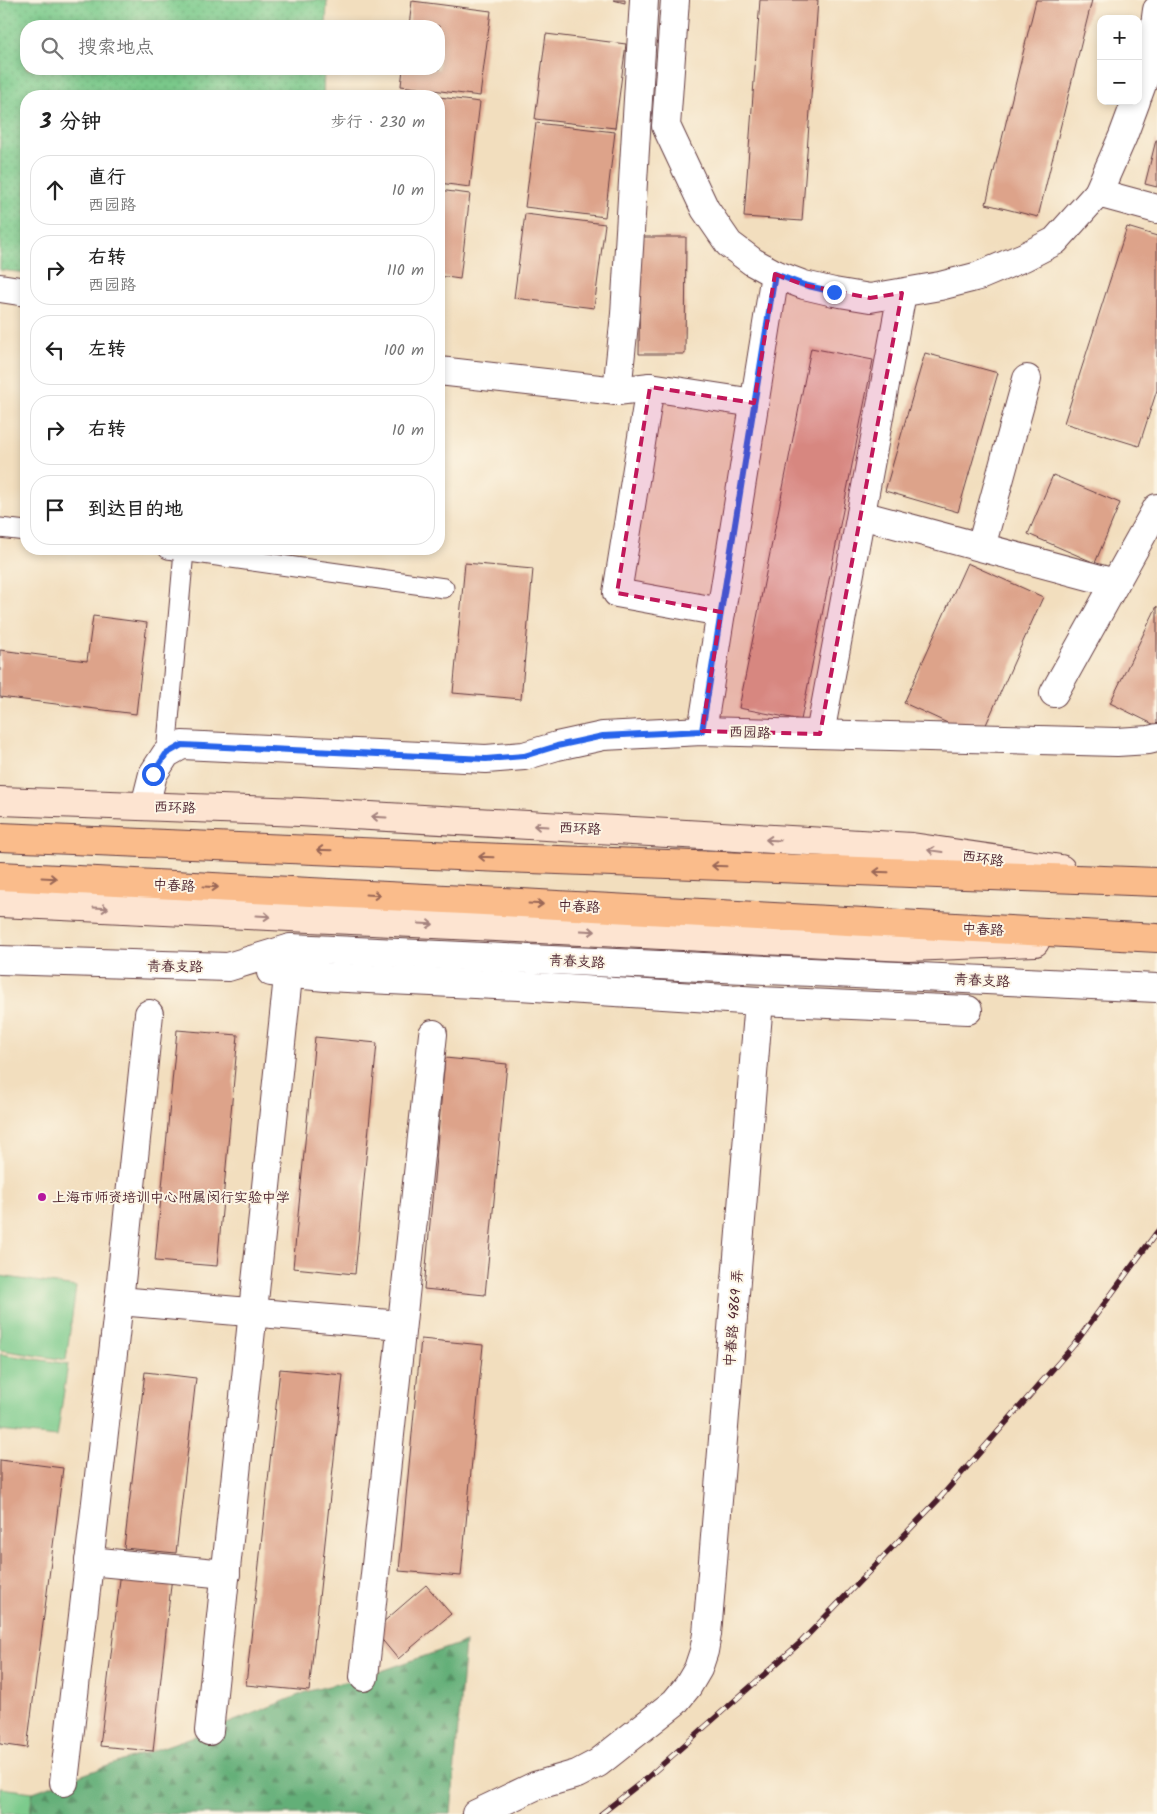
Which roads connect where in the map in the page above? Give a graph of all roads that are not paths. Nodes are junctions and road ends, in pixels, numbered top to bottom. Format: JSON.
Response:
{"nodes":[{"id":1,"x":644,"y":0,"type":"edge"},
{"id":2,"x":675,"y":0,"type":"edge"},
{"id":3,"x":1157,"y":10,"type":"edge"},
{"id":4,"x":1142,"y":84,"type":"edge"},
{"id":5,"x":1135,"y":105,"type":"edge"},
{"id":6,"x":1098,"y":193,"type":"junction"},
{"id":7,"x":1157,"y":208,"type":"edge"},
{"id":8,"x":775,"y":274,"type":"junction"},
{"id":9,"x":0,"y":288,"type":"edge"},
{"id":10,"x":20,"y":291,"type":"edge"},
{"id":11,"x":902,"y":293,"type":"junction"},
{"id":12,"x":445,"y":372,"type":"edge"},
{"id":13,"x":1027,"y":380,"type":"dead end"},
{"id":14,"x":650,"y":387,"type":"junction"},
{"id":15,"x":617,"y":391,"type":"junction"},
{"id":16,"x":754,"y":403,"type":"junction"},
{"id":17,"x":1157,"y":508,"type":"edge"},
{"id":18,"x":861,"y":515,"type":"junction"},
{"id":19,"x":0,"y":528,"type":"edge"},
{"id":20,"x":20,"y":530,"type":"edge"},
{"id":21,"x":981,"y":547,"type":"junction"},
{"id":22,"x":176,"y":555,"type":"edge"},
{"id":23,"x":244,"y":555,"type":"edge"},
{"id":24,"x":1115,"y":584,"type":"junction"},
{"id":25,"x":444,"y":588,"type":"dead end"},
{"id":26,"x":721,"y":612,"type":"junction"},
{"id":27,"x":1054,"y":693,"type":"dead end"},
{"id":28,"x":702,"y":731,"type":"junction"},
{"id":29,"x":820,"y":734,"type":"junction"},
{"id":30,"x":1157,"y":738,"type":"edge"},
{"id":31,"x":166,"y":754,"type":"junction"},
{"id":32,"x":0,"y":801,"type":"edge"},
{"id":33,"x":145,"y":806,"type":"junction"},
{"id":34,"x":0,"y":837,"type":"edge"},
{"id":35,"x":0,"y":876,"type":"edge"},
{"id":36,"x":1157,"y":882,"type":"edge"},
{"id":37,"x":0,"y":903,"type":"edge"},
{"id":38,"x":1147,"y":938,"type":"edge"},
{"id":39,"x":0,"y":960,"type":"edge"},
{"id":40,"x":290,"y":961,"type":"junction"},
{"id":41,"x":1157,"y":988,"type":"edge"},
{"id":42,"x":759,"y":1001,"type":"junction"},
{"id":43,"x":968,"y":1010,"type":"dead end"},
{"id":44,"x":149,"y":1014,"type":"dead end"},
{"id":45,"x":432,"y":1034,"type":"dead end"},
{"id":46,"x":119,"y":1300,"type":"junction"},
{"id":47,"x":253,"y":1312,"type":"junction"},
{"id":48,"x":401,"y":1324,"type":"junction"},
{"id":49,"x":88,"y":1561,"type":"junction"},
{"id":50,"x":226,"y":1574,"type":"junction"},
{"id":51,"x":364,"y":1678,"type":"dead end"},
{"id":52,"x":209,"y":1731,"type":"dead end"},
{"id":53,"x":64,"y":1782,"type":"dead end"},
{"id":54,"x":476,"y":1814,"type":"edge"}],
"edges":[{"from":1,"to":15,"type":"street"},
{"from":2,"to":8,"type":"street"},
{"from":3,"to":4,"type":"street"},
{"from":5,"to":6,"type":"street"},
{"from":6,"to":7,"type":"street"},
{"from":6,"to":11,"type":"street"},
{"from":8,"to":11,"type":"street"},
{"from":8,"to":16,"type":"street"},
{"from":9,"to":10,"type":"street"},
{"from":11,"to":18,"type":"street"},
{"from":12,"to":15,"type":"street"},
{"from":13,"to":21,"type":"street"},
{"from":14,"to":15,"type":"street"},
{"from":14,"to":16,"type":"street"},
{"from":14,"to":26,"type":"street"},
{"from":16,"to":26,"type":"street"},
{"from":17,"to":24,"type":"street"},
{"from":18,"to":21,"type":"street"},
{"from":18,"to":29,"type":"street"},
{"from":19,"to":20,"type":"lane"},
{"from":21,"to":24,"type":"street"},
{"from":22,"to":31,"type":"lane"},
{"from":23,"to":25,"type":"lane"},
{"from":24,"to":27,"type":"street"},
{"from":26,"to":28,"type":"street"},
{"from":28,"to":29,"type":"street","name":"西园路"},
{"from":28,"to":31,"type":"street","name":"西园路"},
{"from":29,"to":30,"type":"street","name":"西园路"},
{"from":31,"to":33,"type":"street"},
{"from":32,"to":33,"type":"main road","name":"西环路"},
{"from":36,"to":33,"type":"main road","name":"西环路","one_way":true},
{"from":36,"to":34,"type":"main road","one_way":true},
{"from":35,"to":38,"type":"main road","name":"中春路","one_way":true},
{"from":37,"to":38,"type":"main road","one_way":true},
{"from":39,"to":40,"type":"street","name":"青春支路"},
{"from":40,"to":41,"type":"street","name":"青春支路"},
{"from":40,"to":42,"type":"street"},
{"from":40,"to":47,"type":"street"},
{"from":42,"to":43,"type":"street"},
{"from":42,"to":54,"type":"street","name":"中春路 4869 弄"},
{"from":44,"to":46,"type":"street"},
{"from":45,"to":48,"type":"street"},
{"from":46,"to":47,"type":"street"},
{"from":46,"to":49,"type":"street"},
{"from":47,"to":48,"type":"street"},
{"from":47,"to":50,"type":"street"},
{"from":48,"to":51,"type":"street"},
{"from":49,"to":50,"type":"street"},
{"from":49,"to":53,"type":"street"},
{"from":50,"to":52,"type":"street"}]}
